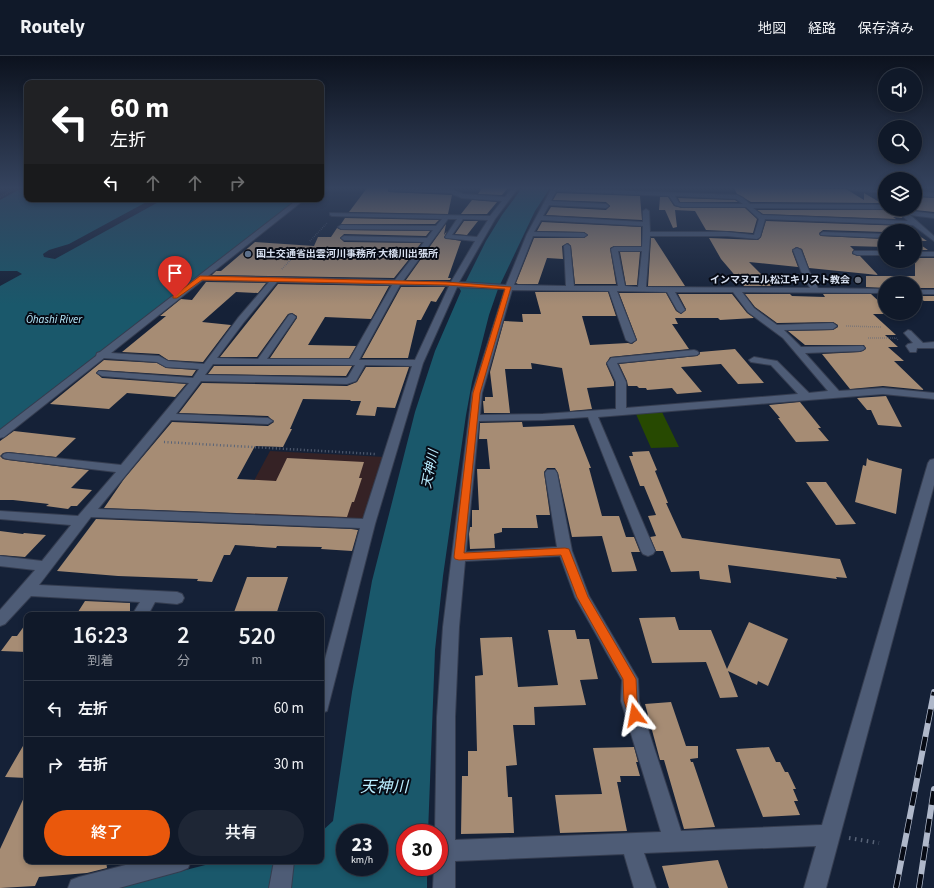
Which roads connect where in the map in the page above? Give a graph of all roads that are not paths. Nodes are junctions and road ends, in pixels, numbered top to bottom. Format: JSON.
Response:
{"nodes":[{"id":1,"x":266,"y":227,"type":"edge"},
{"id":2,"x":341,"y":227,"type":"dead end"},
{"id":3,"x":455,"y":227,"type":"edge"},
{"id":4,"x":486,"y":227,"type":"edge"},
{"id":5,"x":534,"y":227,"type":"edge"},
{"id":6,"x":646,"y":227,"type":"edge"},
{"id":7,"x":760,"y":227,"type":"edge"},
{"id":8,"x":920,"y":227,"type":"edge"},
{"id":9,"x":438,"y":228,"type":"joint"},
{"id":10,"x":530,"y":234,"type":"junction"},
{"id":11,"x":823,"y":234,"type":"dead end"},
{"id":12,"x":584,"y":235,"type":"dead end"},
{"id":13,"x":646,"y":236,"type":"junction"},
{"id":14,"x":878,"y":236,"type":"edge"},
{"id":15,"x":922,"y":237,"type":"edge"},
{"id":16,"x":344,"y":238,"type":"dead end"},
{"id":17,"x":933,"y":238,"type":"edge"},
{"id":18,"x":478,"y":239,"type":"junction"},
{"id":19,"x":428,"y":240,"type":"junction"},
{"id":20,"x":567,"y":246,"type":"dead end"},
{"id":21,"x":645,"y":249,"type":"junction"},
{"id":22,"x":797,"y":250,"type":"dead end"},
{"id":23,"x":308,"y":252,"type":"dead end"},
{"id":24,"x":857,"y":253,"type":"dead end"},
{"id":25,"x":878,"y":253,"type":"edge"},
{"id":26,"x":418,"y":254,"type":"junction"},
{"id":27,"x":922,"y":254,"type":"edge"},
{"id":28,"x":934,"y":254,"type":"edge"},
{"id":29,"x":200,"y":278,"type":"junction"},
{"id":30,"x":276,"y":279,"type":"junction"},
{"id":31,"x":398,"y":282,"type":"junction"},
{"id":32,"x":456,"y":284,"type":"junction"},
{"id":33,"x":507,"y":288,"type":"junction"},
{"id":34,"x":570,"y":289,"type":"junction"},
{"id":35,"x":612,"y":289,"type":"junction"},
{"id":36,"x":622,"y":289,"type":"junction"},
{"id":37,"x":642,"y":289,"type":"junction"},
{"id":38,"x":670,"y":289,"type":"junction"},
{"id":39,"x":735,"y":290,"type":"junction"},
{"id":40,"x":815,"y":290,"type":"junction"},
{"id":41,"x":878,"y":291,"type":"edge"},
{"id":42,"x":922,"y":292,"type":"edge"},
{"id":43,"x":934,"y":292,"type":"edge"},
{"id":44,"x":681,"y":310,"type":"dead end"},
{"id":45,"x":292,"y":317,"type":"dead end"},
{"id":46,"x":833,"y":326,"type":"road end"},
{"id":47,"x":776,"y":328,"type":"junction"},
{"id":48,"x":908,"y":333,"type":"dead end"},
{"id":49,"x":631,"y":340,"type":"dead end"},
{"id":50,"x":934,"y":345,"type":"edge"},
{"id":51,"x":860,"y":348,"type":"dead end"},
{"id":52,"x":798,"y":350,"type":"junction"},
{"id":53,"x":694,"y":353,"type":"dead end"},
{"id":54,"x":100,"y":355,"type":"junction"},
{"id":55,"x":754,"y":360,"type":"dead end"},
{"id":56,"x":260,"y":362,"type":"junction"},
{"id":57,"x":358,"y":362,"type":"junction"},
{"id":58,"x":208,"y":364,"type":"junction"},
{"id":59,"x":418,"y":364,"type":"junction"},
{"id":60,"x":102,"y":373,"type":"dead end"},
{"id":61,"x":197,"y":380,"type":"junction"},
{"id":62,"x":836,"y":394,"type":"junction"},
{"id":63,"x":806,"y":396,"type":"junction"},
{"id":64,"x":934,"y":396,"type":"edge"},
{"id":65,"x":621,"y":412,"type":"junction"},
{"id":66,"x":592,"y":414,"type":"junction"},
{"id":67,"x":167,"y":417,"type":"junction"},
{"id":68,"x":474,"y":418,"type":"junction"},
{"id":69,"x":268,"y":421,"type":"dead end"},
{"id":70,"x":0,"y":435,"type":"edge"},
{"id":71,"x":8,"y":456,"type":"dead end"},
{"id":72,"x":934,"y":463,"type":"edge"},
{"id":73,"x":125,"y":469,"type":"junction"},
{"id":74,"x":551,"y":473,"type":"dead end"},
{"id":75,"x":0,"y":515,"type":"edge"},
{"id":76,"x":85,"y":517,"type":"junction"},
{"id":77,"x":368,"y":524,"type":"junction"},
{"id":78,"x":565,"y":551,"type":"junction"},
{"id":79,"x":648,"y":551,"type":"dead end"},
{"id":80,"x":459,"y":557,"type":"junction"},
{"id":81,"x":0,"y":561,"type":"edge"},
{"id":82,"x":46,"y":566,"type":"junction"},
{"id":83,"x":27,"y":590,"type":"junction"},
{"id":84,"x":151,"y":597,"type":"junction"},
{"id":85,"x":176,"y":598,"type":"dead end"},
{"id":86,"x":142,"y":612,"type":"edge"},
{"id":87,"x":0,"y":620,"type":"edge"},
{"id":88,"x":324,"y":692,"type":"edge"},
{"id":89,"x":444,"y":824,"type":"edge"},
{"id":90,"x":829,"y":835,"type":"junction"},
{"id":91,"x":674,"y":842,"type":"junction"},
{"id":92,"x":631,"y":843,"type":"junction"},
{"id":93,"x":448,"y":851,"type":"edge"},
{"id":94,"x":170,"y":864,"type":"edge"},
{"id":95,"x":284,"y":864,"type":"edge"},
{"id":96,"x":444,"y":876,"type":"edge"},
{"id":97,"x":79,"y":888,"type":"edge"},
{"id":98,"x":280,"y":888,"type":"edge"},
{"id":99,"x":444,"y":888,"type":"edge"},
{"id":100,"x":645,"y":888,"type":"edge"},
{"id":101,"x":815,"y":888,"type":"edge"}],
"edges":[{"from":1,"to":29,"type":"street"},
{"from":2,"to":9,"type":"street"},
{"from":3,"to":18,"type":"street"},
{"from":4,"to":18,"type":"street"},
{"from":5,"to":10,"type":"street"},
{"from":6,"to":13,"type":"street"},
{"from":7,"to":13,"type":"street"},
{"from":8,"to":17,"type":"street"},
{"from":9,"to":19,"type":"street"},
{"from":10,"to":12,"type":"street"},
{"from":10,"to":33,"type":"street"},
{"from":11,"to":14,"type":"street"},
{"from":13,"to":21,"type":"street"},
{"from":15,"to":17,"type":"street"},
{"from":16,"to":19,"type":"street"},
{"from":18,"to":32,"type":"street"},
{"from":19,"to":26,"type":"street"},
{"from":20,"to":34,"type":"street"},
{"from":21,"to":36,"type":"street"},
{"from":21,"to":37,"type":"street"},
{"from":22,"to":40,"type":"street"},
{"from":23,"to":26,"type":"street"},
{"from":24,"to":25,"type":"street"},
{"from":26,"to":31,"type":"street"},
{"from":27,"to":28,"type":"street"},
{"from":29,"to":30,"type":"street"},
{"from":29,"to":54,"type":"street"},
{"from":30,"to":31,"type":"street"},
{"from":30,"to":58,"type":"street"},
{"from":31,"to":32,"type":"street"},
{"from":31,"to":57,"type":"street"},
{"from":32,"to":33,"type":"street"},
{"from":32,"to":59,"type":"street"},
{"from":33,"to":34,"type":"street"},
{"from":33,"to":68,"type":"street"},
{"from":34,"to":35,"type":"street"},
{"from":35,"to":36,"type":"street"},
{"from":35,"to":49,"type":"street"},
{"from":36,"to":37,"type":"street"},
{"from":37,"to":38,"type":"street"},
{"from":38,"to":39,"type":"street"},
{"from":38,"to":44,"type":"street"},
{"from":39,"to":40,"type":"street"},
{"from":39,"to":47,"type":"street"},
{"from":40,"to":41,"type":"street"},
{"from":42,"to":43,"type":"street"},
{"from":45,"to":56,"type":"street"},
{"from":46,"to":47,"type":"street"},
{"from":47,"to":52,"type":"street"},
{"from":48,"to":50,"type":"street"},
{"from":51,"to":52,"type":"street"},
{"from":52,"to":62,"type":"street"},
{"from":53,"to":65,"type":"street"},
{"from":54,"to":58,"type":"street"},
{"from":54,"to":70,"type":"street"},
{"from":55,"to":63,"type":"street"},
{"from":56,"to":57,"type":"street"},
{"from":56,"to":58,"type":"street"},
{"from":57,"to":59,"type":"street"},
{"from":57,"to":61,"type":"street"},
{"from":58,"to":61,"type":"street"},
{"from":59,"to":77,"type":"street"},
{"from":60,"to":61,"type":"street"},
{"from":61,"to":67,"type":"street"},
{"from":62,"to":63,"type":"street"},
{"from":62,"to":64,"type":"street"},
{"from":63,"to":65,"type":"street"},
{"from":65,"to":66,"type":"street"},
{"from":66,"to":68,"type":"street"},
{"from":66,"to":79,"type":"street"},
{"from":67,"to":69,"type":"street"},
{"from":67,"to":73,"type":"street"},
{"from":68,"to":80,"type":"street"},
{"from":71,"to":73,"type":"street"},
{"from":72,"to":90,"type":"street"},
{"from":73,"to":76,"type":"street"},
{"from":74,"to":78,"type":"street"},
{"from":75,"to":76,"type":"street"},
{"from":76,"to":77,"type":"street"},
{"from":76,"to":82,"type":"street"},
{"from":77,"to":88,"type":"street"},
{"from":78,"to":80,"type":"street"},
{"from":78,"to":91,"type":"street"},
{"from":80,"to":89,"type":"street"},
{"from":81,"to":82,"type":"street"},
{"from":82,"to":83,"type":"street"},
{"from":83,"to":84,"type":"street"},
{"from":83,"to":87,"type":"street"},
{"from":84,"to":85,"type":"street"},
{"from":84,"to":86,"type":"street"},
{"from":90,"to":91,"type":"street"},
{"from":90,"to":101,"type":"street"},
{"from":91,"to":92,"type":"street"},
{"from":92,"to":93,"type":"street"},
{"from":92,"to":100,"type":"street"},
{"from":94,"to":97,"type":"street"},
{"from":95,"to":98,"type":"street"},
{"from":96,"to":99,"type":"street"}]}
